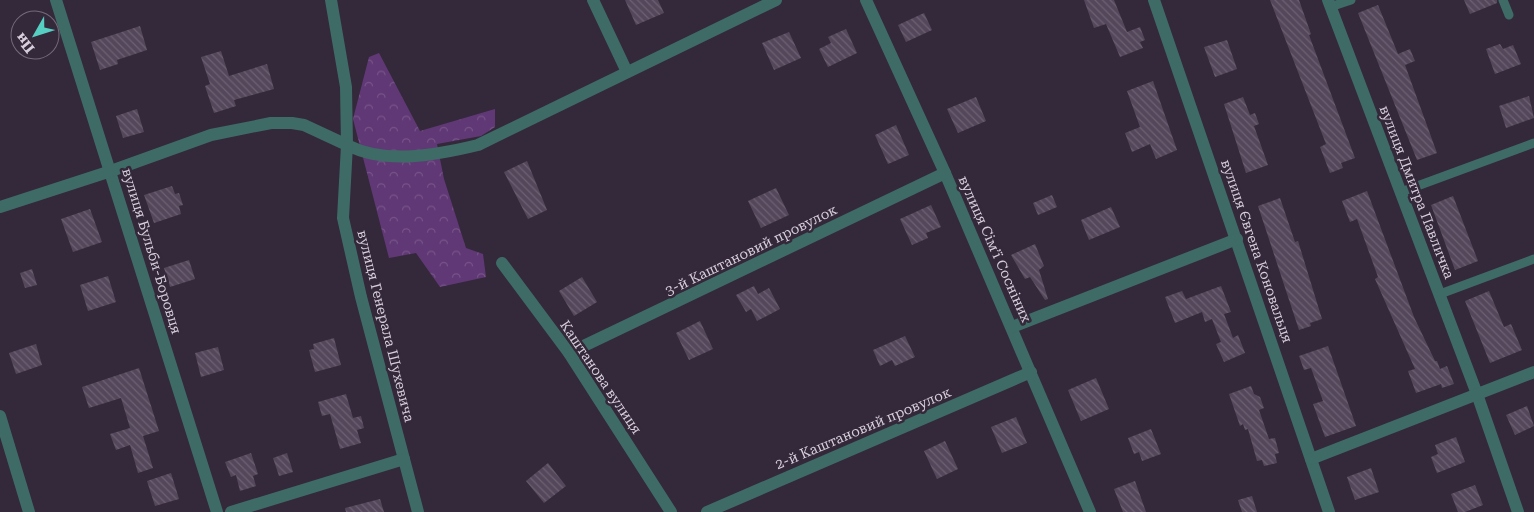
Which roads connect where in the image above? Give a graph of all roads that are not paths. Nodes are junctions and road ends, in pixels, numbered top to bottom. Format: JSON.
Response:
{"nodes":[{"id":1,"x":56,"y":0,"type":"edge"},
{"id":2,"x":331,"y":0,"type":"edge"},
{"id":3,"x":593,"y":0,"type":"edge"},
{"id":4,"x":776,"y":0,"type":"edge"},
{"id":5,"x":866,"y":0,"type":"edge"},
{"id":6,"x":1154,"y":0,"type":"edge"},
{"id":7,"x":1351,"y":0,"type":"edge"},
{"id":8,"x":1503,"y":0,"type":"edge"},
{"id":9,"x":1329,"y":3,"type":"edge"},
{"id":10,"x":1509,"y":15,"type":"dead end"},
{"id":11,"x":627,"y":72,"type":"junction"},
{"id":12,"x":1534,"y":143,"type":"edge"},
{"id":13,"x":347,"y":145,"type":"junction"},
{"id":14,"x":111,"y":171,"type":"junction"},
{"id":15,"x":945,"y":173,"type":"junction"},
{"id":16,"x":1401,"y":192,"type":"junction"},
{"id":17,"x":0,"y":207,"type":"edge"},
{"id":18,"x":1237,"y":239,"type":"junction"},
{"id":19,"x":1534,"y":258,"type":"edge"},
{"id":20,"x":502,"y":262,"type":"dead end"},
{"id":21,"x":1440,"y":294,"type":"junction"},
{"id":22,"x":1012,"y":327,"type":"junction"},
{"id":23,"x":569,"y":353,"type":"junction"},
{"id":24,"x":1031,"y":372,"type":"junction"},
{"id":25,"x":1534,"y":372,"type":"edge"},
{"id":26,"x":1477,"y":394,"type":"junction"},
{"id":27,"x":0,"y":416,"type":"edge"},
{"id":28,"x":404,"y":459,"type":"junction"},
{"id":29,"x":1311,"y":459,"type":"junction"},
{"id":30,"x":30,"y":512,"type":"edge"},
{"id":31,"x":217,"y":512,"type":"edge"},
{"id":32,"x":231,"y":512,"type":"edge"},
{"id":33,"x":418,"y":512,"type":"edge"},
{"id":34,"x":671,"y":512,"type":"edge"},
{"id":35,"x":707,"y":512,"type":"edge"},
{"id":36,"x":1090,"y":512,"type":"edge"},
{"id":37,"x":1329,"y":512,"type":"edge"},
{"id":38,"x":1518,"y":512,"type":"edge"}],
"edges":[{"from":1,"to":14,"type":"street","name":"вулиця Бульби-Боровця"},
{"from":2,"to":13,"type":"street","name":"вулиця Генерала Шухевича"},
{"from":3,"to":11,"type":"street"},
{"from":4,"to":11,"type":"street"},
{"from":5,"to":15,"type":"street","name":"вулиця Сім’ї Сосніних"},
{"from":6,"to":18,"type":"street","name":"вулиця Євгена Коновальця"},
{"from":7,"to":9,"type":"lane"},
{"from":8,"to":10,"type":"lane"},
{"from":9,"to":16,"type":"street","name":"вулиця Дмитра Павличка"},
{"from":11,"to":13,"type":"street"},
{"from":12,"to":16,"type":"lane"},
{"from":13,"to":14,"type":"street"},
{"from":13,"to":28,"type":"street","name":"вулиця Генерала Шухевича"},
{"from":14,"to":17,"type":"street"},
{"from":14,"to":31,"type":"street","name":"вулиця Бульби-Боровця"},
{"from":15,"to":22,"type":"street","name":"вулиця Сім’ї Сосніних"},
{"from":15,"to":23,"type":"street","name":"3-й Каштановий провулок"},
{"from":16,"to":21,"type":"street","name":"вулиця Дмитра Павличка"},
{"from":18,"to":22,"type":"street"},
{"from":18,"to":29,"type":"street","name":"вулиця Євгена Коновальця"},
{"from":19,"to":21,"type":"lane"},
{"from":20,"to":23,"type":"street","name":"Каштанова вулиця"},
{"from":21,"to":26,"type":"street","name":"вулиця Дмитра Павличка"},
{"from":22,"to":24,"type":"street","name":"вулиця Сім’ї Сосніних"},
{"from":23,"to":34,"type":"street","name":"Каштанова вулиця"},
{"from":24,"to":35,"type":"street","name":"2-й Каштановий провулок"},
{"from":24,"to":36,"type":"street","name":"вулиця Сім’ї Сосніних"},
{"from":25,"to":26,"type":"street"},
{"from":26,"to":29,"type":"street"},
{"from":26,"to":38,"type":"street","name":"вулиця Дмитра Павличка"},
{"from":27,"to":30,"type":"street"},
{"from":28,"to":32,"type":"street"},
{"from":28,"to":33,"type":"street","name":"вулиця Генерала Шухевича"},
{"from":29,"to":37,"type":"street","name":"вулиця Євгена Коновальця"}]}
